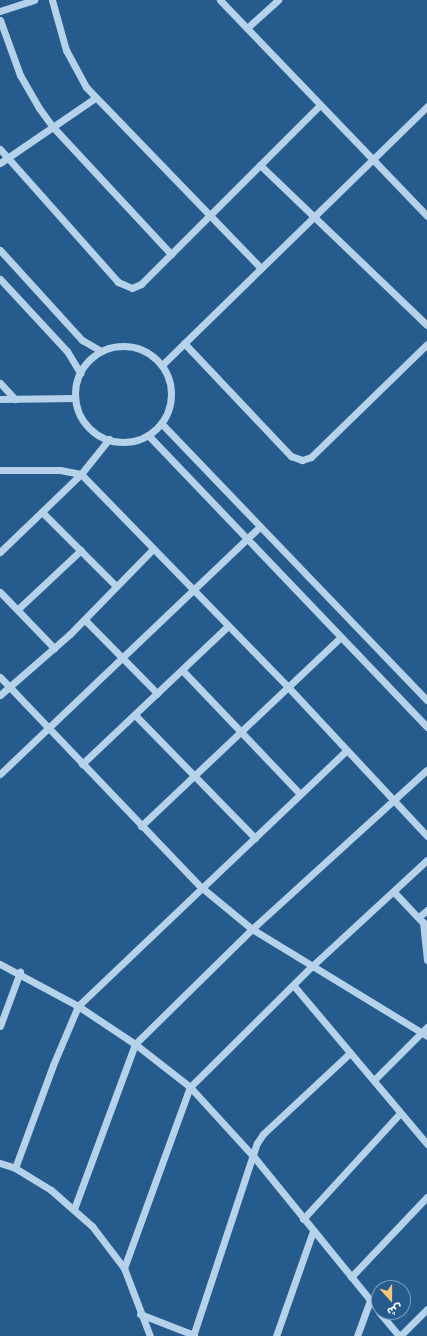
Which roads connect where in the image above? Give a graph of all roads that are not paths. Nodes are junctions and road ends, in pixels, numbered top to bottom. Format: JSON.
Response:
{"nodes":[{"id":1,"x":34,"y":0,"type":"edge"},
{"id":2,"x":52,"y":0,"type":"edge"},
{"id":3,"x":220,"y":0,"type":"edge"},
{"id":4,"x":278,"y":0,"type":"edge"},
{"id":5,"x":0,"y":10,"type":"edge"},
{"id":6,"x":0,"y":20,"type":"edge"},
{"id":7,"x":246,"y":28,"type":"junction"},
{"id":8,"x":95,"y":98,"type":"junction"},
{"id":9,"x":320,"y":105,"type":"junction"},
{"id":10,"x":427,"y":106,"type":"edge"},
{"id":11,"x":52,"y":126,"type":"junction"},
{"id":12,"x":0,"y":149,"type":"edge"},
{"id":13,"x":7,"y":158,"type":"junction"},
{"id":14,"x":373,"y":159,"type":"junction"},
{"id":15,"x":0,"y":164,"type":"edge"},
{"id":16,"x":260,"y":165,"type":"junction"},
{"id":17,"x":209,"y":216,"type":"junction"},
{"id":18,"x":314,"y":216,"type":"junction"},
{"id":19,"x":427,"y":216,"type":"edge"},
{"id":20,"x":0,"y":250,"type":"edge"},
{"id":21,"x":171,"y":254,"type":"junction"},
{"id":22,"x":261,"y":268,"type":"junction"},
{"id":23,"x":0,"y":280,"type":"edge"},
{"id":24,"x":427,"y":325,"type":"edge"},
{"id":25,"x":184,"y":343,"type":"junction"},
{"id":26,"x":427,"y":344,"type":"edge"},
{"id":27,"x":101,"y":351,"type":"junction"},
{"id":28,"x":162,"y":365,"type":"junction"},
{"id":29,"x":80,"y":373,"type":"junction"},
{"id":30,"x":0,"y":383,"type":"edge"},
{"id":31,"x":75,"y":398,"type":"junction"},
{"id":32,"x":0,"y":399,"type":"edge"},
{"id":33,"x":15,"y":399,"type":"junction"},
{"id":34,"x":161,"y":423,"type":"junction"},
{"id":35,"x":148,"y":435,"type":"junction"},
{"id":36,"x":109,"y":439,"type":"junction"},
{"id":37,"x":0,"y":470,"type":"edge"},
{"id":38,"x":81,"y":474,"type":"junction"},
{"id":39,"x":42,"y":512,"type":"junction"},
{"id":40,"x":260,"y":526,"type":"junction"},
{"id":41,"x":247,"y":538,"type":"junction"},
{"id":42,"x":153,"y":549,"type":"junction"},
{"id":43,"x":81,"y":550,"type":"junction"},
{"id":44,"x":0,"y":552,"type":"edge"},
{"id":45,"x":116,"y":586,"type":"junction"},
{"id":46,"x":193,"y":588,"type":"junction"},
{"id":47,"x":0,"y":592,"type":"edge"},
{"id":48,"x":18,"y":609,"type":"junction"},
{"id":49,"x":85,"y":620,"type":"junction"},
{"id":50,"x":228,"y":626,"type":"junction"},
{"id":51,"x":341,"y":637,"type":"junction"},
{"id":52,"x":54,"y":648,"type":"junction"},
{"id":53,"x":123,"y":657,"type":"junction"},
{"id":54,"x":182,"y":670,"type":"junction"},
{"id":55,"x":0,"y":677,"type":"edge"},
{"id":56,"x":9,"y":686,"type":"junction"},
{"id":57,"x":289,"y":688,"type":"junction"},
{"id":58,"x":157,"y":692,"type":"junction"},
{"id":59,"x":0,"y":695,"type":"edge"},
{"id":60,"x":427,"y":700,"type":"edge"},
{"id":61,"x":136,"y":714,"type":"junction"},
{"id":62,"x":427,"y":727,"type":"edge"},
{"id":63,"x":48,"y":728,"type":"junction"},
{"id":64,"x":242,"y":732,"type":"junction"},
{"id":65,"x":346,"y":751,"type":"junction"},
{"id":66,"x":82,"y":764,"type":"junction"},
{"id":67,"x":427,"y":770,"type":"edge"},
{"id":68,"x":0,"y":774,"type":"edge"},
{"id":69,"x":195,"y":775,"type":"junction"},
{"id":70,"x":300,"y":794,"type":"junction"},
{"id":71,"x":393,"y":800,"type":"junction"},
{"id":72,"x":141,"y":826,"type":"junction"},
{"id":73,"x":427,"y":836,"type":"edge"},
{"id":74,"x":255,"y":838,"type":"junction"},
{"id":75,"x":427,"y":860,"type":"edge"},
{"id":76,"x":201,"y":887,"type":"junction"},
{"id":77,"x":394,"y":892,"type":"junction"},
{"id":78,"x":427,"y":910,"type":"edge"},
{"id":79,"x":423,"y":922,"type":"edge"},
{"id":80,"x":252,"y":929,"type":"junction"},
{"id":81,"x":427,"y":960,"type":"edge"},
{"id":82,"x":0,"y":964,"type":"edge"},
{"id":83,"x":311,"y":967,"type":"junction"},
{"id":84,"x":20,"y":972,"type":"junction"},
{"id":85,"x":294,"y":986,"type":"junction"},
{"id":86,"x":78,"y":1006,"type":"junction"},
{"id":87,"x":0,"y":1026,"type":"edge"},
{"id":88,"x":427,"y":1027,"type":"edge"},
{"id":89,"x":424,"y":1035,"type":"edge"},
{"id":90,"x":135,"y":1044,"type":"junction"},
{"id":91,"x":350,"y":1053,"type":"junction"},
{"id":92,"x":374,"y":1080,"type":"junction"},
{"id":93,"x":190,"y":1087,"type":"junction"},
{"id":94,"x":400,"y":1113,"type":"junction"},
{"id":95,"x":427,"y":1144,"type":"edge"},
{"id":96,"x":254,"y":1157,"type":"junction"},
{"id":97,"x":0,"y":1164,"type":"edge"},
{"id":98,"x":15,"y":1168,"type":"junction"},
{"id":99,"x":427,"y":1197,"type":"edge"},
{"id":100,"x":74,"y":1209,"type":"junction"},
{"id":101,"x":303,"y":1219,"type":"junction"},
{"id":102,"x":313,"y":1231,"type":"junction"},
{"id":103,"x":124,"y":1268,"type":"junction"},
{"id":104,"x":351,"y":1277,"type":"junction"},
{"id":105,"x":370,"y":1301,"type":"joint"},
{"id":106,"x":427,"y":1309,"type":"edge"},
{"id":107,"x":140,"y":1314,"type":"junction"},
{"id":108,"x":386,"y":1320,"type":"edge"},
{"id":109,"x":194,"y":1335,"type":"edge"},
{"id":110,"x":150,"y":1336,"type":"edge"},
{"id":111,"x":276,"y":1336,"type":"edge"},
{"id":112,"x":357,"y":1336,"type":"edge"},
{"id":113,"x":400,"y":1336,"type":"edge"}],
"edges":[{"from":1,"to":5,"type":"street"},
{"from":2,"to":8,"type":"street"},
{"from":3,"to":7,"type":"street"},
{"from":4,"to":7,"type":"street"},
{"from":6,"to":11,"type":"street"},
{"from":7,"to":9,"type":"street"},
{"from":8,"to":11,"type":"street"},
{"from":8,"to":17,"type":"street"},
{"from":9,"to":14,"type":"street"},
{"from":9,"to":16,"type":"street"},
{"from":10,"to":14,"type":"street"},
{"from":11,"to":13,"type":"street"},
{"from":11,"to":21,"type":"street"},
{"from":12,"to":13,"type":"street"},
{"from":13,"to":15,"type":"street"},
{"from":13,"to":21,"type":"street"},
{"from":14,"to":18,"type":"street"},
{"from":14,"to":19,"type":"street"},
{"from":16,"to":17,"type":"street"},
{"from":16,"to":18,"type":"street"},
{"from":17,"to":21,"type":"street"},
{"from":17,"to":22,"type":"street"},
{"from":18,"to":22,"type":"street"},
{"from":18,"to":24,"type":"street"},
{"from":20,"to":27,"type":"street"},
{"from":22,"to":25,"type":"street"},
{"from":23,"to":29,"type":"street"},
{"from":25,"to":26,"type":"street"},
{"from":25,"to":28,"type":"street"},
{"from":27,"to":28,"type":"street"},
{"from":27,"to":29,"type":"street"},
{"from":28,"to":34,"type":"street"},
{"from":29,"to":31,"type":"street"},
{"from":30,"to":33,"type":"street"},
{"from":31,"to":33,"type":"street"},
{"from":31,"to":36,"type":"street"},
{"from":32,"to":33,"type":"street"},
{"from":34,"to":35,"type":"street"},
{"from":34,"to":40,"type":"street"},
{"from":35,"to":36,"type":"street"},
{"from":35,"to":41,"type":"street"},
{"from":36,"to":38,"type":"street"},
{"from":37,"to":38,"type":"street"},
{"from":38,"to":39,"type":"street"},
{"from":38,"to":42,"type":"street"},
{"from":39,"to":43,"type":"street"},
{"from":39,"to":44,"type":"street"},
{"from":40,"to":41,"type":"street"},
{"from":40,"to":60,"type":"street"},
{"from":41,"to":46,"type":"street"},
{"from":41,"to":51,"type":"street"},
{"from":42,"to":45,"type":"street"},
{"from":42,"to":46,"type":"street"},
{"from":43,"to":45,"type":"street"},
{"from":43,"to":48,"type":"street"},
{"from":45,"to":49,"type":"street"},
{"from":46,"to":50,"type":"street"},
{"from":46,"to":53,"type":"street"},
{"from":47,"to":48,"type":"street"},
{"from":48,"to":52,"type":"street"},
{"from":49,"to":52,"type":"street"},
{"from":49,"to":53,"type":"street"},
{"from":50,"to":54,"type":"street"},
{"from":50,"to":57,"type":"street"},
{"from":51,"to":57,"type":"street"},
{"from":51,"to":62,"type":"street"},
{"from":52,"to":56,"type":"street"},
{"from":53,"to":58,"type":"street"},
{"from":53,"to":63,"type":"street"},
{"from":54,"to":58,"type":"street"},
{"from":54,"to":64,"type":"street"},
{"from":55,"to":56,"type":"street"},
{"from":56,"to":59,"type":"street"},
{"from":56,"to":63,"type":"street"},
{"from":57,"to":64,"type":"street"},
{"from":57,"to":65,"type":"street"},
{"from":58,"to":61,"type":"street"},
{"from":61,"to":66,"type":"street"},
{"from":61,"to":69,"type":"street"},
{"from":63,"to":66,"type":"street"},
{"from":63,"to":68,"type":"street"},
{"from":64,"to":69,"type":"street"},
{"from":64,"to":70,"type":"street"},
{"from":65,"to":70,"type":"street"},
{"from":65,"to":71,"type":"street"},
{"from":66,"to":72,"type":"street"},
{"from":67,"to":71,"type":"street"},
{"from":69,"to":72,"type":"street"},
{"from":69,"to":74,"type":"street"},
{"from":70,"to":74,"type":"street"},
{"from":71,"to":73,"type":"street"},
{"from":71,"to":80,"type":"street"},
{"from":72,"to":76,"type":"street"},
{"from":74,"to":76,"type":"street"},
{"from":75,"to":77,"type":"street"},
{"from":76,"to":80,"type":"street"},
{"from":76,"to":86,"type":"street"},
{"from":77,"to":79,"type":"street"},
{"from":77,"to":83,"type":"street"},
{"from":78,"to":79,"type":"street"},
{"from":79,"to":81,"type":"street"},
{"from":80,"to":83,"type":"street"},
{"from":80,"to":90,"type":"street"},
{"from":82,"to":84,"type":"street"},
{"from":83,"to":85,"type":"street"},
{"from":83,"to":89,"type":"street"},
{"from":84,"to":86,"type":"street"},
{"from":84,"to":87,"type":"street"},
{"from":85,"to":91,"type":"street"},
{"from":85,"to":93,"type":"street"},
{"from":86,"to":90,"type":"street"},
{"from":86,"to":98,"type":"street"},
{"from":88,"to":89,"type":"street"},
{"from":89,"to":92,"type":"street"},
{"from":90,"to":93,"type":"street"},
{"from":90,"to":100,"type":"street"},
{"from":91,"to":92,"type":"street"},
{"from":91,"to":96,"type":"street"},
{"from":92,"to":94,"type":"street"},
{"from":93,"to":96,"type":"street"},
{"from":93,"to":103,"type":"street"},
{"from":94,"to":95,"type":"street"},
{"from":94,"to":101,"type":"street"},
{"from":96,"to":101,"type":"street"},
{"from":96,"to":109,"type":"street"},
{"from":97,"to":98,"type":"street"},
{"from":98,"to":100,"type":"street"},
{"from":99,"to":104,"type":"street"},
{"from":100,"to":103,"type":"street"},
{"from":101,"to":102,"type":"street"},
{"from":102,"to":104,"type":"street"},
{"from":102,"to":111,"type":"street"},
{"from":103,"to":107,"type":"street"},
{"from":104,"to":105,"type":"street"},
{"from":105,"to":112,"type":"street"},
{"from":106,"to":113,"type":"street"},
{"from":107,"to":109,"type":"street"},
{"from":107,"to":110,"type":"street"},
{"from":108,"to":113,"type":"street"}]}
